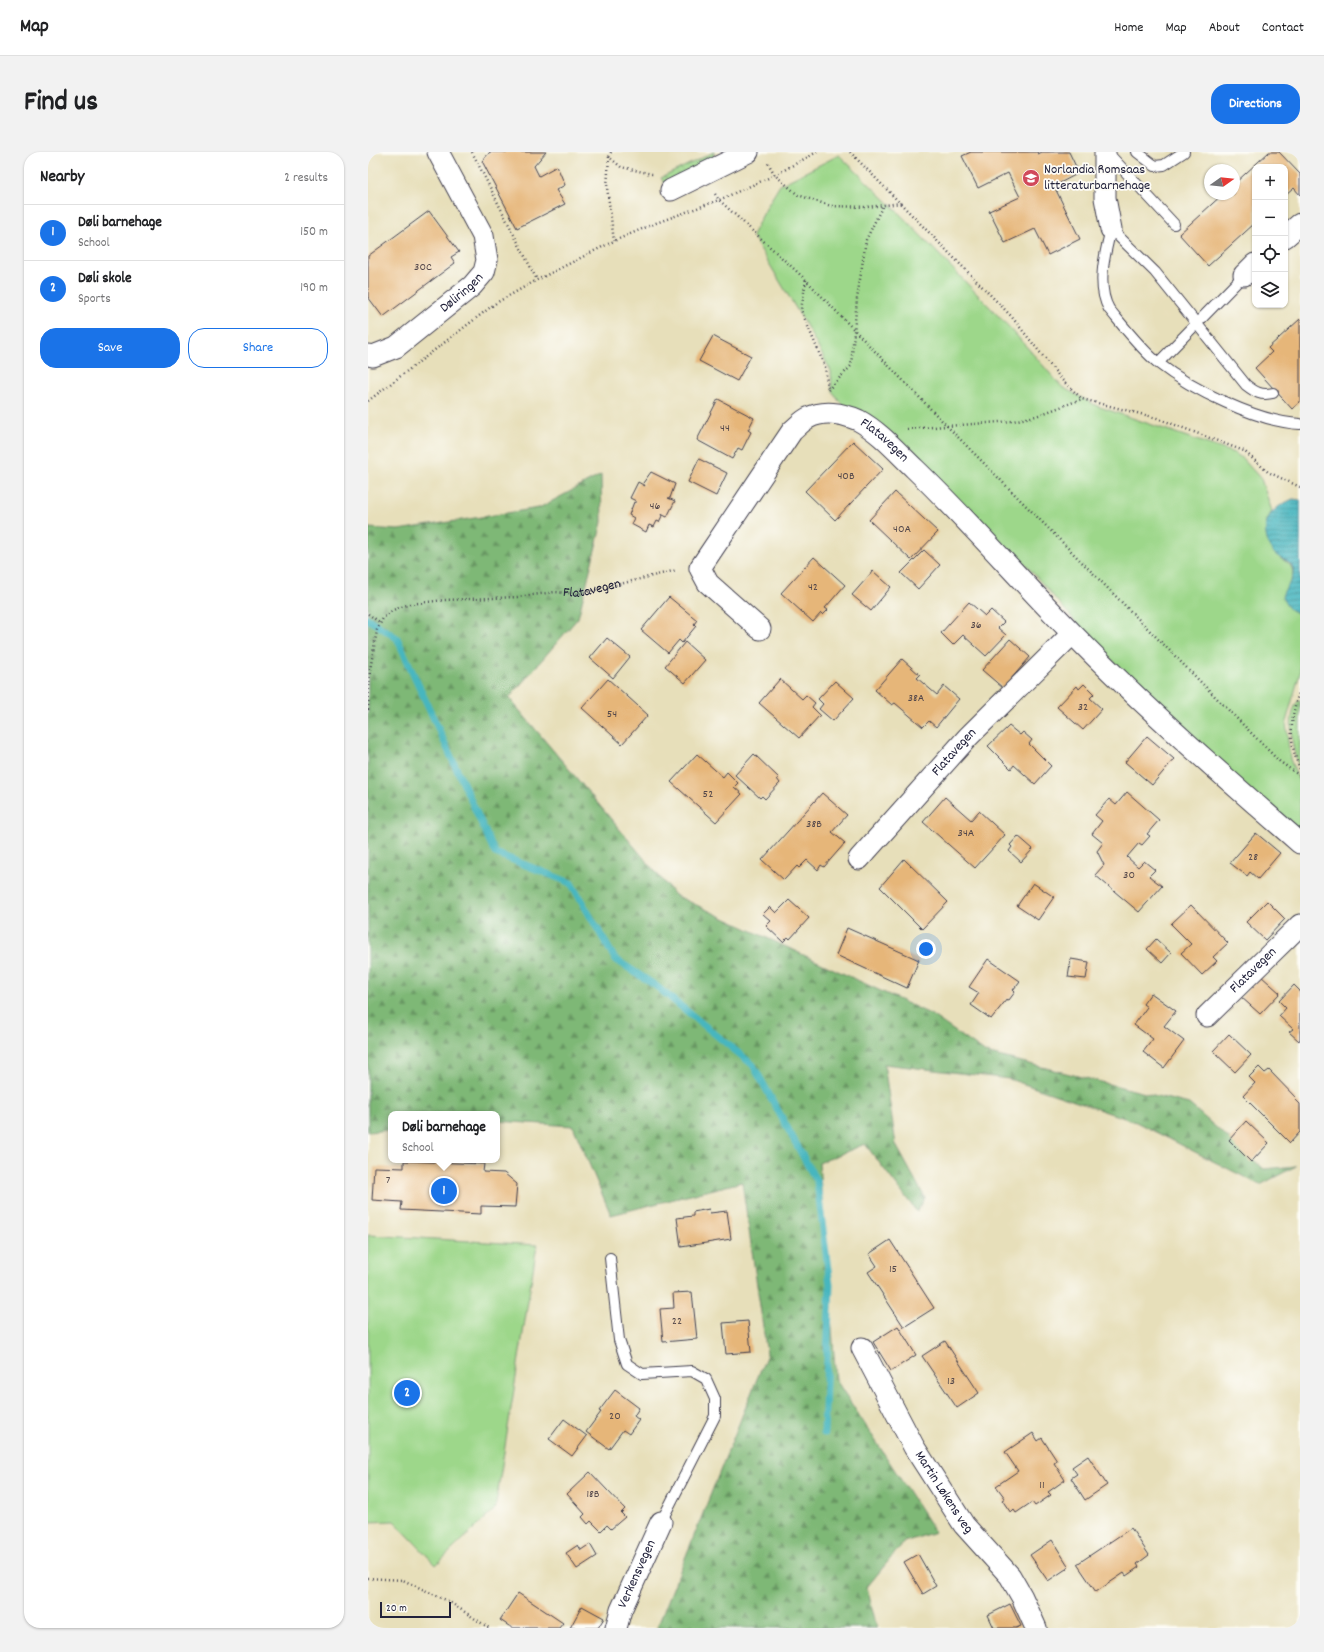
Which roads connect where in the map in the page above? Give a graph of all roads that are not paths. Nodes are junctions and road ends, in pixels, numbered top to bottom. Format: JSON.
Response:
{"nodes":[{"id":1,"x":438,"y":152,"type":"edge"},
{"id":2,"x":1106,"y":152,"type":"edge"},
{"id":3,"x":1137,"y":152,"type":"edge"},
{"id":4,"x":1184,"y":152,"type":"edge"},
{"id":5,"x":756,"y":155,"type":"edge"},
{"id":6,"x":671,"y":190,"type":"dead end"},
{"id":7,"x":1174,"y":224,"type":"dead end"},
{"id":8,"x":1300,"y":224,"type":"edge"},
{"id":9,"x":1111,"y":229,"type":"junction"},
{"id":10,"x":1286,"y":236,"type":"edge"},
{"id":11,"x":1249,"y":269,"type":"edge"},
{"id":12,"x":1196,"y":323,"type":"junction"},
{"id":13,"x":368,"y":355,"type":"edge"},
{"id":14,"x":1158,"y":363,"type":"junction"},
{"id":15,"x":1273,"y":393,"type":"dead end"},
{"id":16,"x":1300,"y":424,"type":"edge"},
{"id":17,"x":760,"y":629,"type":"dead end"},
{"id":18,"x":1072,"y":634,"type":"junction"},
{"id":19,"x":1300,"y":843,"type":"edge"},
{"id":20,"x":859,"y":859,"type":"dead end"},
{"id":21,"x":1300,"y":925,"type":"edge"},
{"id":22,"x":1207,"y":1016,"type":"dead end"},
{"id":23,"x":610,"y":1258,"type":"dead end"},
{"id":24,"x":862,"y":1348,"type":"dead end"},
{"id":25,"x":661,"y":1522,"type":"joint"},
{"id":26,"x":616,"y":1628,"type":"edge"},
{"id":27,"x":1036,"y":1628,"type":"edge"}],
"edges":[{"from":1,"to":13,"type":"street","name":"Døliringen"},
{"from":2,"to":7,"type":"lane"},
{"from":2,"to":9,"type":"street"},
{"from":3,"to":4,"type":"lane"},
{"from":5,"to":6,"type":"street"},
{"from":8,"to":10,"type":"street"},
{"from":9,"to":12,"type":"lane"},
{"from":9,"to":14,"type":"lane"},
{"from":11,"to":12,"type":"lane"},
{"from":12,"to":14,"type":"lane"},
{"from":12,"to":15,"type":"lane"},
{"from":14,"to":16,"type":"lane"},
{"from":17,"to":18,"type":"street","name":"Flatavegen"},
{"from":18,"to":19,"type":"street","name":"Flatavegen"},
{"from":18,"to":20,"type":"street","name":"Flatavegen"},
{"from":21,"to":22,"type":"street","name":"Flatavegen"},
{"from":23,"to":25,"type":"lane"},
{"from":24,"to":27,"type":"street","name":"Martin Løkens veg"},
{"from":25,"to":26,"type":"street","name":"Verkensvegen"}]}
